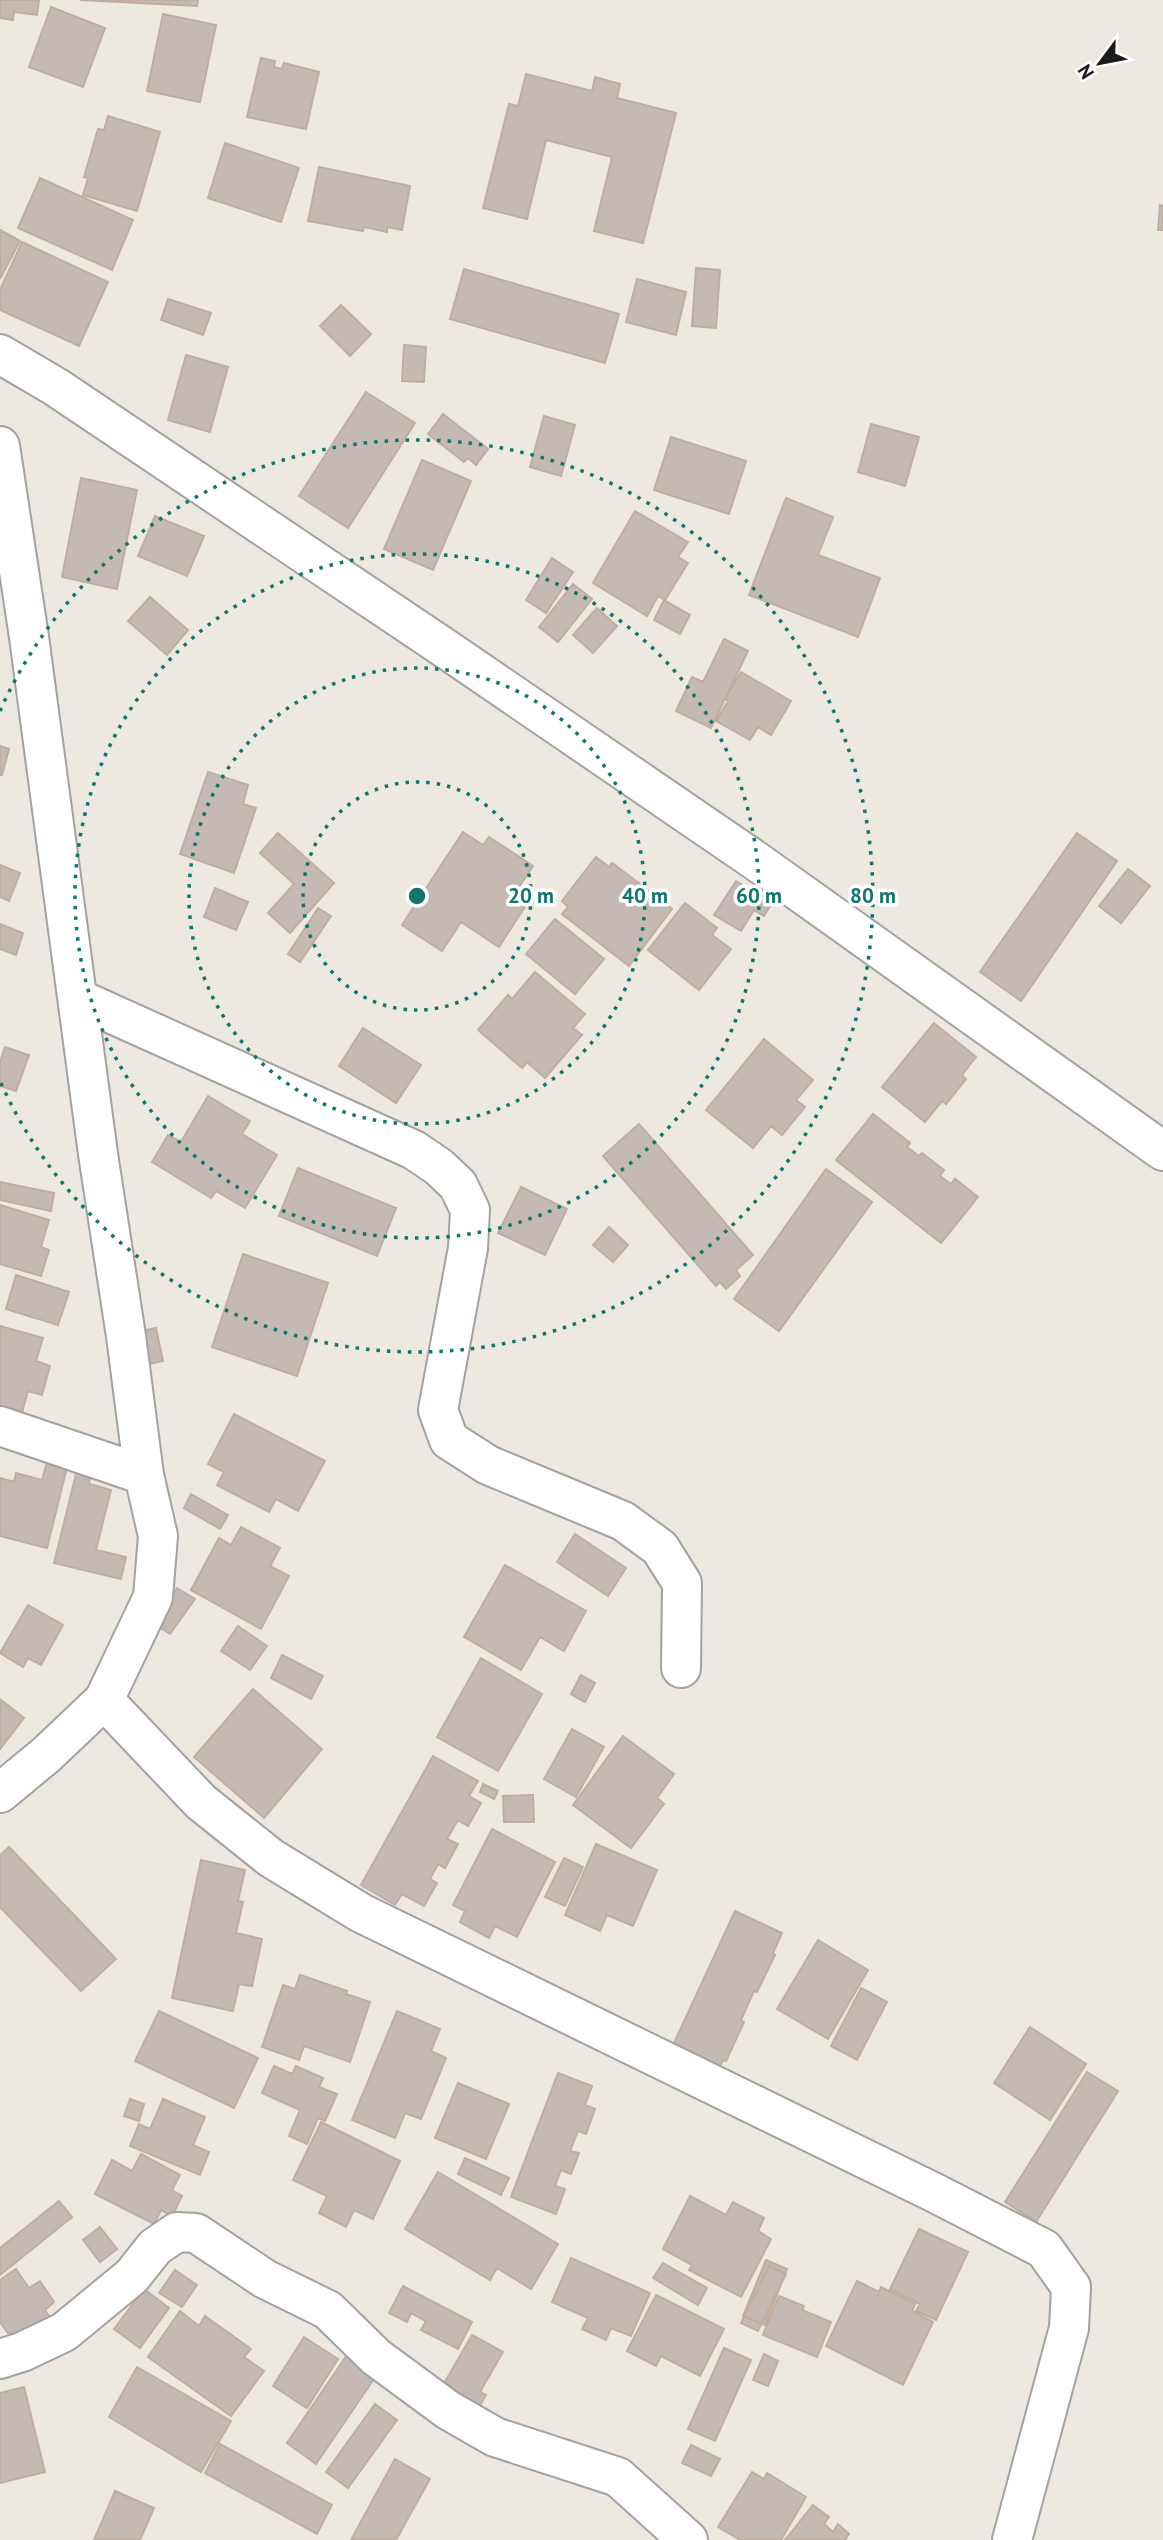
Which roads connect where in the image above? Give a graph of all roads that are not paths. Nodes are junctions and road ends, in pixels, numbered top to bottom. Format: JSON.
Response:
{"nodes":[{"id":1,"x":0,"y":354,"type":"edge"},
{"id":2,"x":0,"y":446,"type":"edge"},
{"id":3,"x":79,"y":999,"type":"junction"},
{"id":4,"x":1163,"y":1151,"type":"edge"},
{"id":5,"x":0,"y":1426,"type":"edge"},
{"id":6,"x":144,"y":1475,"type":"junction"},
{"id":7,"x":681,"y":1668,"type":"dead end"},
{"id":8,"x":104,"y":1700,"type":"junction"},
{"id":9,"x":0,"y":1793,"type":"edge"},
{"id":10,"x":0,"y":2359,"type":"edge"},
{"id":11,"x":688,"y":2540,"type":"edge"},
{"id":12,"x":1012,"y":2540,"type":"edge"}],
"edges":[{"from":1,"to":4,"type":"street"},
{"from":2,"to":3,"type":"street"},
{"from":3,"to":6,"type":"street"},
{"from":3,"to":7,"type":"street"},
{"from":5,"to":6,"type":"street"},
{"from":6,"to":8,"type":"street"},
{"from":8,"to":9,"type":"street"},
{"from":8,"to":12,"type":"street"},
{"from":10,"to":11,"type":"street"}]}
